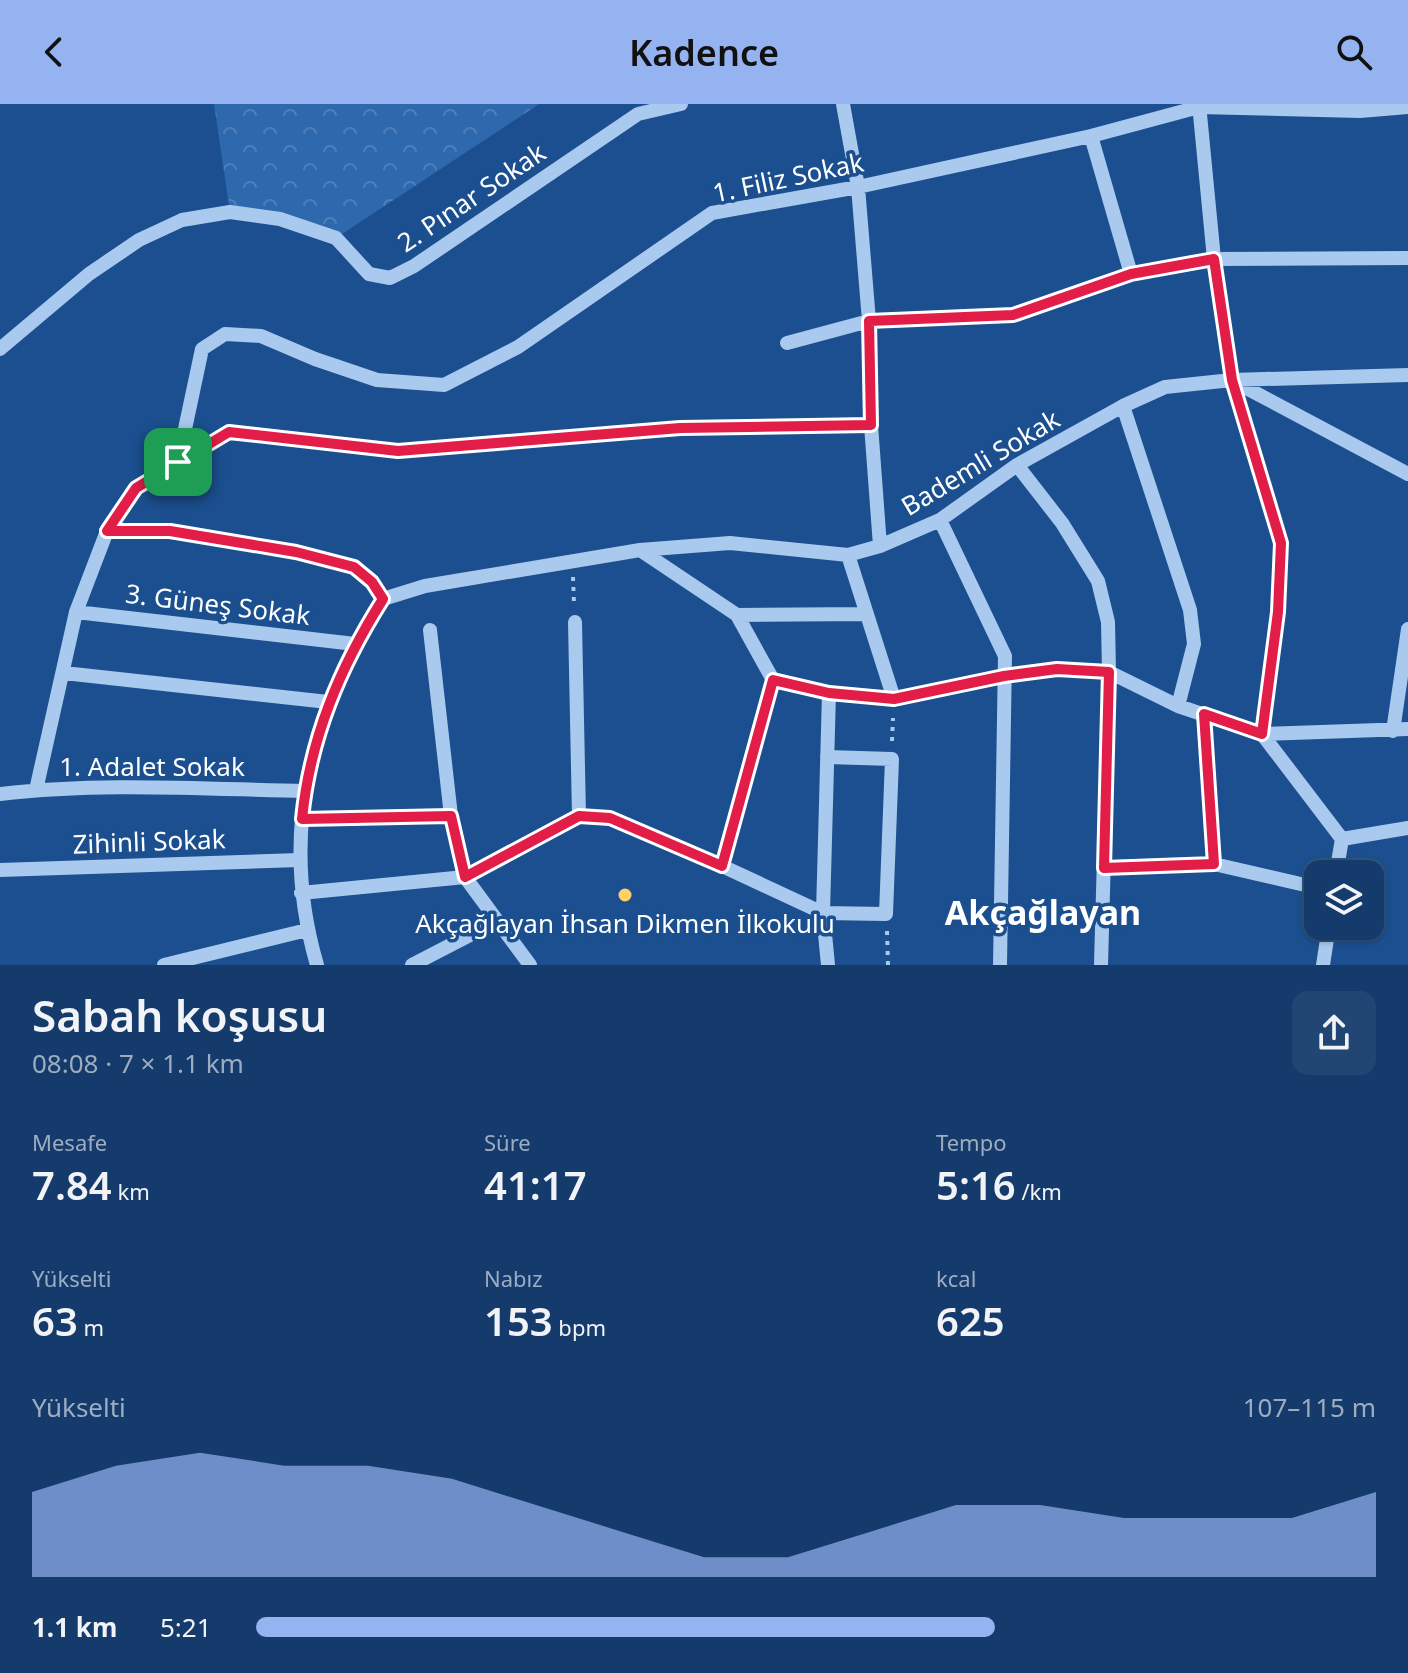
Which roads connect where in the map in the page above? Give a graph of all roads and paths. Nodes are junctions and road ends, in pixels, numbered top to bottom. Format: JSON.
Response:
{"nodes":[{"id":1,"x":681,"y":104,"type":"edge"},
{"id":2,"x":843,"y":104,"type":"edge"},
{"id":3,"x":1199,"y":106,"type":"edge"},
{"id":4,"x":1408,"y":107,"type":"edge"},
{"id":5,"x":1091,"y":136,"type":"junction"},
{"id":6,"x":858,"y":187,"type":"junction"},
{"id":7,"x":1408,"y":258,"type":"edge"},
{"id":8,"x":1214,"y":259,"type":"junction"},
{"id":9,"x":1131,"y":274,"type":"junction"},
{"id":10,"x":869,"y":321,"type":"junction"},
{"id":11,"x":787,"y":343,"type":"dead end"},
{"id":12,"x":0,"y":349,"type":"edge"},
{"id":13,"x":1408,"y":375,"type":"edge"},
{"id":14,"x":1232,"y":380,"type":"junction"},
{"id":15,"x":1123,"y":406,"type":"junction"},
{"id":16,"x":871,"y":425,"type":"junction"},
{"id":17,"x":178,"y":462,"type":"junction"},
{"id":18,"x":1017,"y":465,"type":"junction"},
{"id":19,"x":1408,"y":474,"type":"edge"},
{"id":20,"x":940,"y":520,"type":"junction"},
{"id":21,"x":107,"y":531,"type":"junction"},
{"id":22,"x":880,"y":546,"type":"junction"},
{"id":23,"x":640,"y":550,"type":"junction"},
{"id":24,"x":848,"y":555,"type":"junction"},
{"id":25,"x":572,"y":562,"type":"junction"},
{"id":26,"x":383,"y":599,"type":"junction"},
{"id":27,"x":76,"y":612,"type":"junction"},
{"id":28,"x":867,"y":614,"type":"junction"},
{"id":29,"x":737,"y":615,"type":"junction"},
{"id":30,"x":575,"y":622,"type":"joint"},
{"id":31,"x":1408,"y":629,"type":"edge"},
{"id":32,"x":430,"y":630,"type":"dead end"},
{"id":33,"x":355,"y":644,"type":"junction"},
{"id":34,"x":1109,"y":672,"type":"junction"},
{"id":35,"x":64,"y":673,"type":"junction"},
{"id":36,"x":1004,"y":676,"type":"junction"},
{"id":37,"x":773,"y":680,"type":"junction"},
{"id":38,"x":829,"y":693,"type":"junction"},
{"id":39,"x":894,"y":699,"type":"junction"},
{"id":40,"x":328,"y":702,"type":"junction"},
{"id":41,"x":1178,"y":706,"type":"junction"},
{"id":42,"x":1204,"y":714,"type":"junction"},
{"id":43,"x":1400,"y":730,"type":"edge"},
{"id":44,"x":1262,"y":734,"type":"junction"},
{"id":45,"x":827,"y":757,"type":"junction"},
{"id":46,"x":892,"y":759,"type":"junction"},
{"id":47,"x":36,"y":790,"type":"junction"},
{"id":48,"x":305,"y":791,"type":"junction"},
{"id":49,"x":0,"y":794,"type":"edge"},
{"id":50,"x":451,"y":816,"type":"junction"},
{"id":51,"x":579,"y":816,"type":"junction"},
{"id":52,"x":302,"y":819,"type":"junction"},
{"id":53,"x":1408,"y":828,"type":"edge"},
{"id":54,"x":1342,"y":839,"type":"junction"},
{"id":55,"x":299,"y":860,"type":"junction"},
{"id":56,"x":1338,"y":860,"type":"edge"},
{"id":57,"x":1214,"y":864,"type":"junction"},
{"id":58,"x":722,"y":866,"type":"junction"},
{"id":59,"x":1104,"y":868,"type":"junction"},
{"id":60,"x":0,"y":870,"type":"edge"},
{"id":61,"x":465,"y":877,"type":"junction"},
{"id":62,"x":1304,"y":885,"type":"edge"},
{"id":63,"x":301,"y":893,"type":"junction"},
{"id":64,"x":823,"y":913,"type":"junction"},
{"id":65,"x":886,"y":914,"type":"junction"},
{"id":66,"x":497,"y":921,"type":"junction"},
{"id":67,"x":307,"y":930,"type":"junction"},
{"id":68,"x":1327,"y":940,"type":"edge"},
{"id":69,"x":164,"y":965,"type":"edge"},
{"id":70,"x":317,"y":965,"type":"edge"},
{"id":71,"x":412,"y":965,"type":"edge"},
{"id":72,"x":530,"y":965,"type":"edge"},
{"id":73,"x":828,"y":965,"type":"edge"},
{"id":74,"x":888,"y":965,"type":"edge"},
{"id":75,"x":1000,"y":965,"type":"edge"},
{"id":76,"x":1101,"y":965,"type":"edge"},
{"id":77,"x":1323,"y":965,"type":"edge"}],
"edges":[{"from":1,"to":12,"type":"street","name":"2. Pınar Sokak"},
{"from":2,"to":6,"type":"street"},
{"from":3,"to":4,"type":"street","name":"1. Filiz Sokak"},
{"from":3,"to":5,"type":"street","name":"1. Filiz Sokak"},
{"from":3,"to":8,"type":"street"},
{"from":5,"to":6,"type":"street","name":"1. Filiz Sokak"},
{"from":5,"to":9,"type":"street"},
{"from":6,"to":10,"type":"street"},
{"from":6,"to":17,"type":"street","name":"1. Filiz Sokak"},
{"from":7,"to":8,"type":"street"},
{"from":8,"to":9,"type":"street"},
{"from":8,"to":14,"type":"street"},
{"from":9,"to":10,"type":"street"},
{"from":10,"to":11,"type":"street"},
{"from":10,"to":16,"type":"street"},
{"from":13,"to":14,"type":"street","name":"Bademli Sokak"},
{"from":14,"to":15,"type":"street","name":"Bademli Sokak"},
{"from":14,"to":19,"type":"street"},
{"from":14,"to":44,"type":"street"},
{"from":15,"to":18,"type":"street","name":"Bademli Sokak"},
{"from":15,"to":41,"type":"street"},
{"from":16,"to":17,"type":"street"},
{"from":16,"to":22,"type":"street"},
{"from":17,"to":21,"type":"street"},
{"from":18,"to":20,"type":"street","name":"Bademli Sokak"},
{"from":18,"to":34,"type":"street"},
{"from":20,"to":22,"type":"street","name":"Bademli Sokak"},
{"from":20,"to":36,"type":"street"},
{"from":21,"to":26,"type":"street"},
{"from":21,"to":27,"type":"street"},
{"from":22,"to":24,"type":"street","name":"Bademli Sokak"},
{"from":23,"to":24,"type":"street","name":"Bademli Sokak"},
{"from":23,"to":25,"type":"street","name":"Bademli Sokak"},
{"from":23,"to":29,"type":"street"},
{"from":24,"to":28,"type":"street"},
{"from":25,"to":26,"type":"street","name":"Bademli Sokak"},
{"from":25,"to":30,"type":"path"},
{"from":26,"to":33,"type":"street"},
{"from":27,"to":33,"type":"street","name":"3. Güneş Sokak"},
{"from":27,"to":35,"type":"street"},
{"from":28,"to":29,"type":"street"},
{"from":28,"to":39,"type":"street"},
{"from":29,"to":37,"type":"street"},
{"from":30,"to":51,"type":"street"},
{"from":31,"to":43,"type":"street"},
{"from":32,"to":50,"type":"street"},
{"from":33,"to":40,"type":"street"},
{"from":34,"to":36,"type":"street"},
{"from":34,"to":41,"type":"street"},
{"from":34,"to":59,"type":"street"},
{"from":35,"to":40,"type":"street"},
{"from":35,"to":47,"type":"street"},
{"from":36,"to":39,"type":"street"},
{"from":36,"to":75,"type":"street"},
{"from":37,"to":38,"type":"street"},
{"from":37,"to":58,"type":"street"},
{"from":38,"to":39,"type":"street"},
{"from":38,"to":45,"type":"street"},
{"from":39,"to":46,"type":"path"},
{"from":40,"to":48,"type":"street"},
{"from":41,"to":42,"type":"street"},
{"from":42,"to":44,"type":"street"},
{"from":42,"to":57,"type":"street"},
{"from":43,"to":44,"type":"street"},
{"from":44,"to":54,"type":"street"},
{"from":45,"to":46,"type":"street"},
{"from":45,"to":64,"type":"street"},
{"from":46,"to":65,"type":"street"},
{"from":47,"to":48,"type":"street","name":"1. Adalet Sokak"},
{"from":47,"to":49,"type":"street","name":"1. Adalet Sokak"},
{"from":48,"to":52,"type":"street"},
{"from":50,"to":52,"type":"street"},
{"from":50,"to":61,"type":"street"},
{"from":51,"to":58,"type":"street"},
{"from":51,"to":61,"type":"street"},
{"from":52,"to":55,"type":"street"},
{"from":53,"to":54,"type":"street"},
{"from":54,"to":56,"type":"street"},
{"from":55,"to":60,"type":"street","name":"Zihinli Sokak"},
{"from":55,"to":63,"type":"street"},
{"from":57,"to":59,"type":"street"},
{"from":57,"to":62,"type":"street"},
{"from":58,"to":64,"type":"street"},
{"from":59,"to":76,"type":"street"},
{"from":61,"to":63,"type":"street"},
{"from":61,"to":66,"type":"street"},
{"from":63,"to":67,"type":"street"},
{"from":64,"to":65,"type":"street"},
{"from":64,"to":73,"type":"street"},
{"from":65,"to":74,"type":"path"},
{"from":66,"to":71,"type":"street"},
{"from":66,"to":72,"type":"street"},
{"from":67,"to":69,"type":"street"},
{"from":67,"to":70,"type":"street"},
{"from":68,"to":77,"type":"street"}]}
